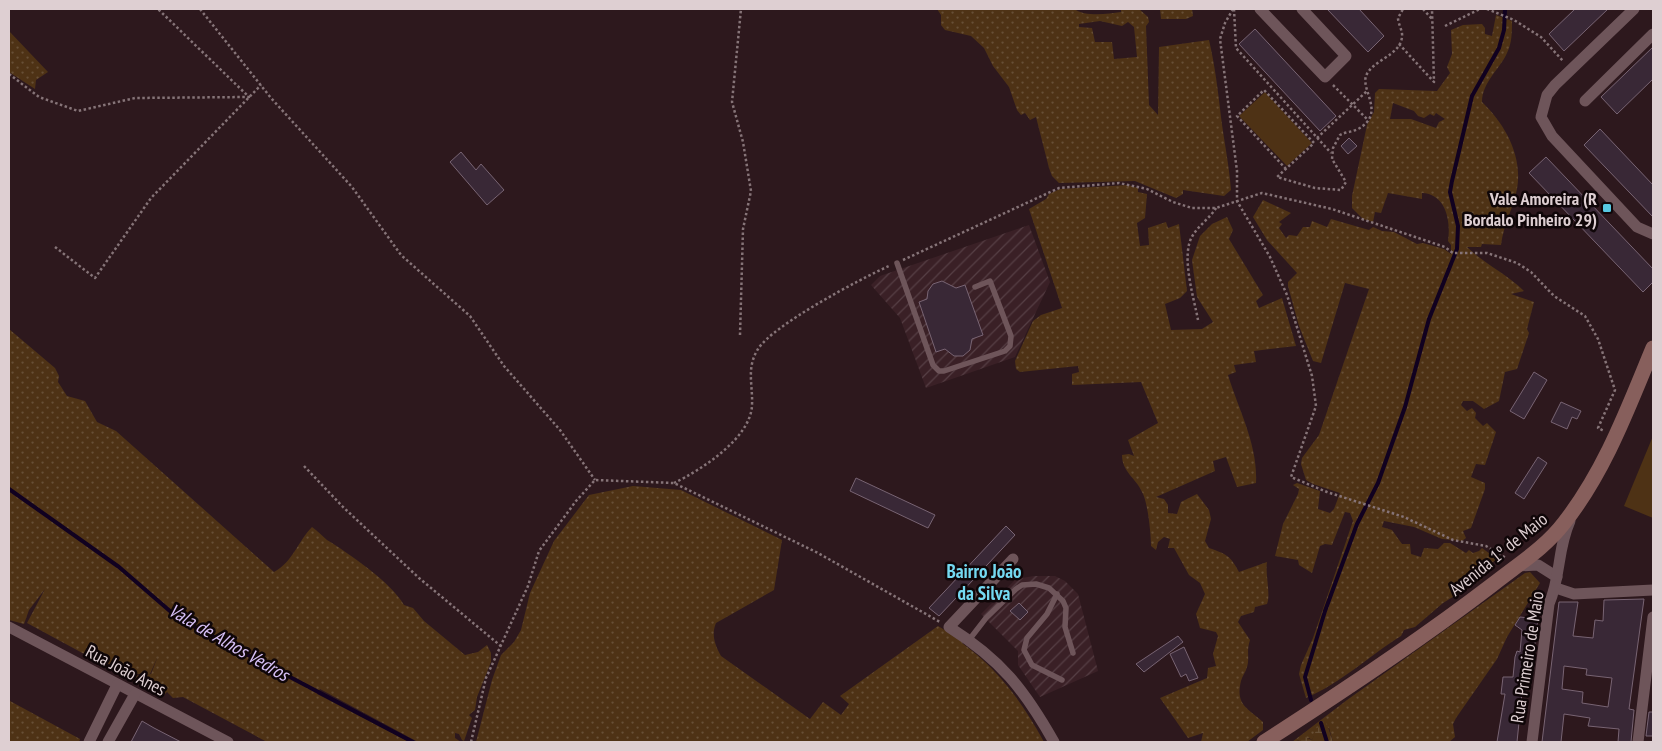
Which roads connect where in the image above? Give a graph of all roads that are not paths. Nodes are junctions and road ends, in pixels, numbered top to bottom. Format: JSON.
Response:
{"nodes":[{"id":1,"x":1260,"y":9,"type":"edge"},
{"id":2,"x":1302,"y":9,"type":"edge"},
{"id":3,"x":1634,"y":9,"type":"edge"},
{"id":4,"x":1653,"y":34,"type":"edge"},
{"id":5,"x":1585,"y":101,"type":"dead end"},
{"id":6,"x":1653,"y":234,"type":"edge"},
{"id":7,"x":897,"y":263,"type":"road end"},
{"id":8,"x":975,"y":287,"type":"dead end"},
{"id":9,"x":1653,"y":348,"type":"edge"},
{"id":10,"x":1577,"y":505,"type":"junction"},
{"id":11,"x":1013,"y":559,"type":"dead end"},
{"id":12,"x":1515,"y":567,"type":"junction"},
{"id":13,"x":1556,"y":582,"type":"junction"},
{"id":14,"x":1653,"y":590,"type":"edge"},
{"id":15,"x":1057,"y":594,"type":"junction"},
{"id":16,"x":1653,"y":617,"type":"edge"},
{"id":17,"x":9,"y":627,"type":"edge"},
{"id":18,"x":969,"y":640,"type":"junction"},
{"id":19,"x":1073,"y":653,"type":"dead end"},
{"id":20,"x":1062,"y":680,"type":"dead end"},
{"id":21,"x":118,"y":685,"type":"junction"},
{"id":22,"x":1342,"y":692,"type":"junction"},
{"id":23,"x":135,"y":694,"type":"junction"},
{"id":24,"x":89,"y":742,"type":"edge"},
{"id":25,"x":108,"y":742,"type":"edge"},
{"id":26,"x":228,"y":742,"type":"edge"},
{"id":27,"x":1054,"y":742,"type":"edge"},
{"id":28,"x":1264,"y":742,"type":"edge"},
{"id":29,"x":1282,"y":742,"type":"edge"},
{"id":30,"x":1532,"y":742,"type":"edge"},
{"id":31,"x":1638,"y":742,"type":"edge"}],
"edges":[{"from":1,"to":2,"type":"street"},
{"from":3,"to":6,"type":"street"},
{"from":4,"to":5,"type":"street"},
{"from":7,"to":8,"type":"lane"},
{"from":9,"to":10,"type":"main road","name":"Avenida 1º de Maio"},
{"from":10,"to":12,"type":"main road","name":"Avenida 1º de Maio"},
{"from":10,"to":13,"type":"street","name":"Rua Primeiro de Maio"},
{"from":11,"to":18,"type":"street"},
{"from":12,"to":13,"type":"street","name":"Rua Primeiro de Maio"},
{"from":12,"to":22,"type":"main road","name":"Avenida 1º de Maio"},
{"from":13,"to":14,"type":"street"},
{"from":13,"to":30,"type":"street","name":"Rua Primeiro de Maio"},
{"from":15,"to":18,"type":"lane"},
{"from":15,"to":19,"type":"lane"},
{"from":15,"to":20,"type":"lane"},
{"from":16,"to":31,"type":"street"},
{"from":17,"to":21,"type":"street","name":"Rua João Anes"},
{"from":18,"to":27,"type":"street"},
{"from":21,"to":23,"type":"street","name":"Rua João Anes"},
{"from":21,"to":24,"type":"street"},
{"from":22,"to":28,"type":"main road","name":"Avenida 1º de Maio"},
{"from":22,"to":29,"type":"main road","name":"Avenida 1º de Maio"},
{"from":23,"to":25,"type":"street"},
{"from":23,"to":26,"type":"street","name":"Rua João Anes"}]}
